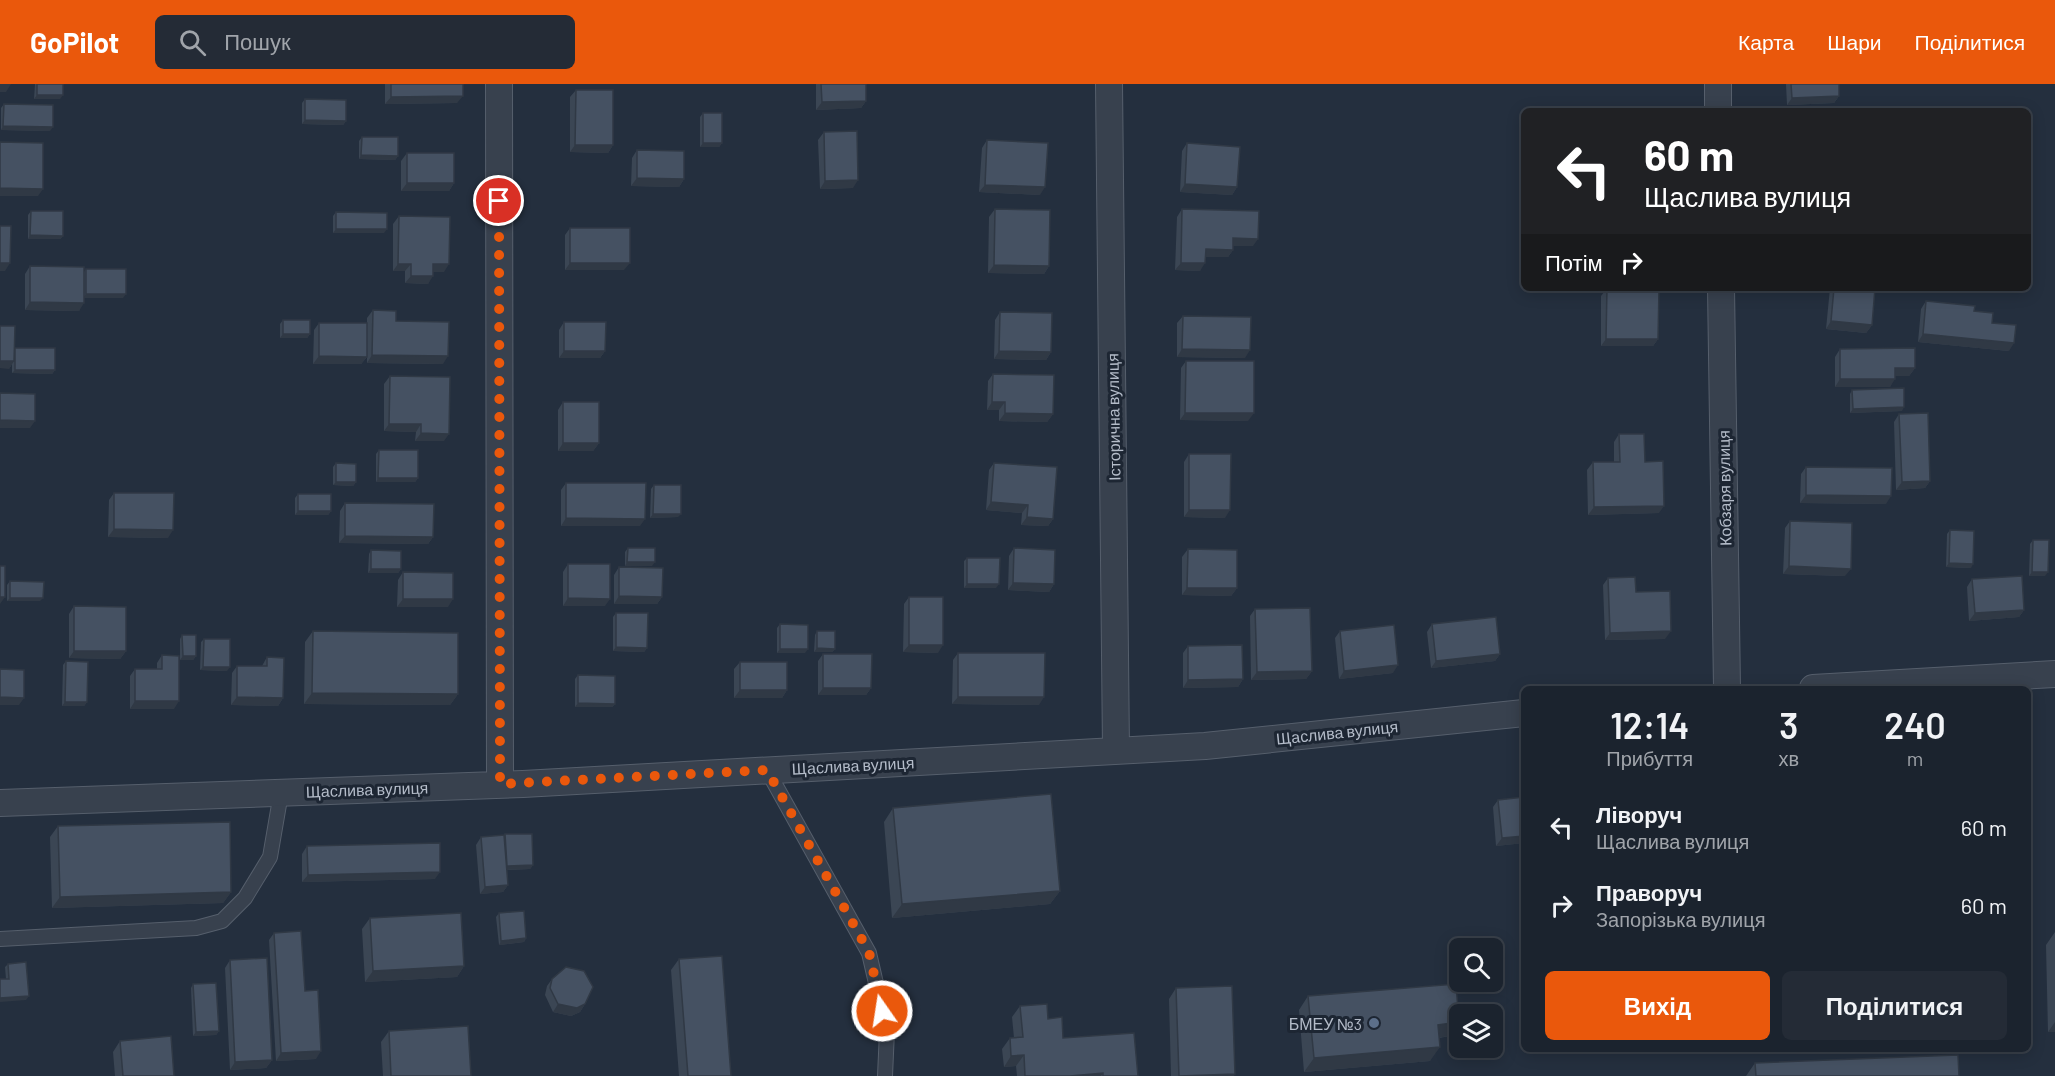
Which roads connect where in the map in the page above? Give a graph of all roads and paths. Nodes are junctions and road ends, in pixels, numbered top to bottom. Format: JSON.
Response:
{"nodes":[{"id":1,"x":499,"y":84,"type":"edge"},
{"id":2,"x":1109,"y":84,"type":"edge"},
{"id":3,"x":1718,"y":84,"type":"edge"},
{"id":4,"x":1718,"y":108,"type":"edge"},
{"id":5,"x":1721,"y":291,"type":"edge"},
{"id":6,"x":2055,"y":674,"type":"edge"},
{"id":7,"x":1727,"y":686,"type":"edge"},
{"id":8,"x":1881,"y":686,"type":"edge"},
{"id":9,"x":1521,"y":713,"type":"edge"},
{"id":10,"x":1116,"y":750,"type":"junction"},
{"id":11,"x":767,"y":770,"type":"junction"},
{"id":12,"x":500,"y":784,"type":"junction"},
{"id":13,"x":281,"y":793,"type":"junction"},
{"id":14,"x":0,"y":803,"type":"edge"},
{"id":15,"x":0,"y":939,"type":"edge"},
{"id":16,"x":885,"y":1076,"type":"edge"}],
"edges":[{"from":1,"to":12,"type":"street"},
{"from":2,"to":10,"type":"street","name":"Історична вулиця"},
{"from":3,"to":4,"type":"street"},
{"from":5,"to":7,"type":"street","name":"Кобзаря вулиця"},
{"from":6,"to":8,"type":"street"},
{"from":9,"to":10,"type":"street","name":"Щаслива вулиця"},
{"from":10,"to":11,"type":"street","name":"Щаслива вулиця"},
{"from":11,"to":12,"type":"street","name":"Щаслива вулиця"},
{"from":11,"to":16,"type":"lane"},
{"from":12,"to":13,"type":"street","name":"Щаслива вулиця"},
{"from":13,"to":14,"type":"street","name":"Щаслива вулиця"},
{"from":13,"to":15,"type":"lane"}]}
